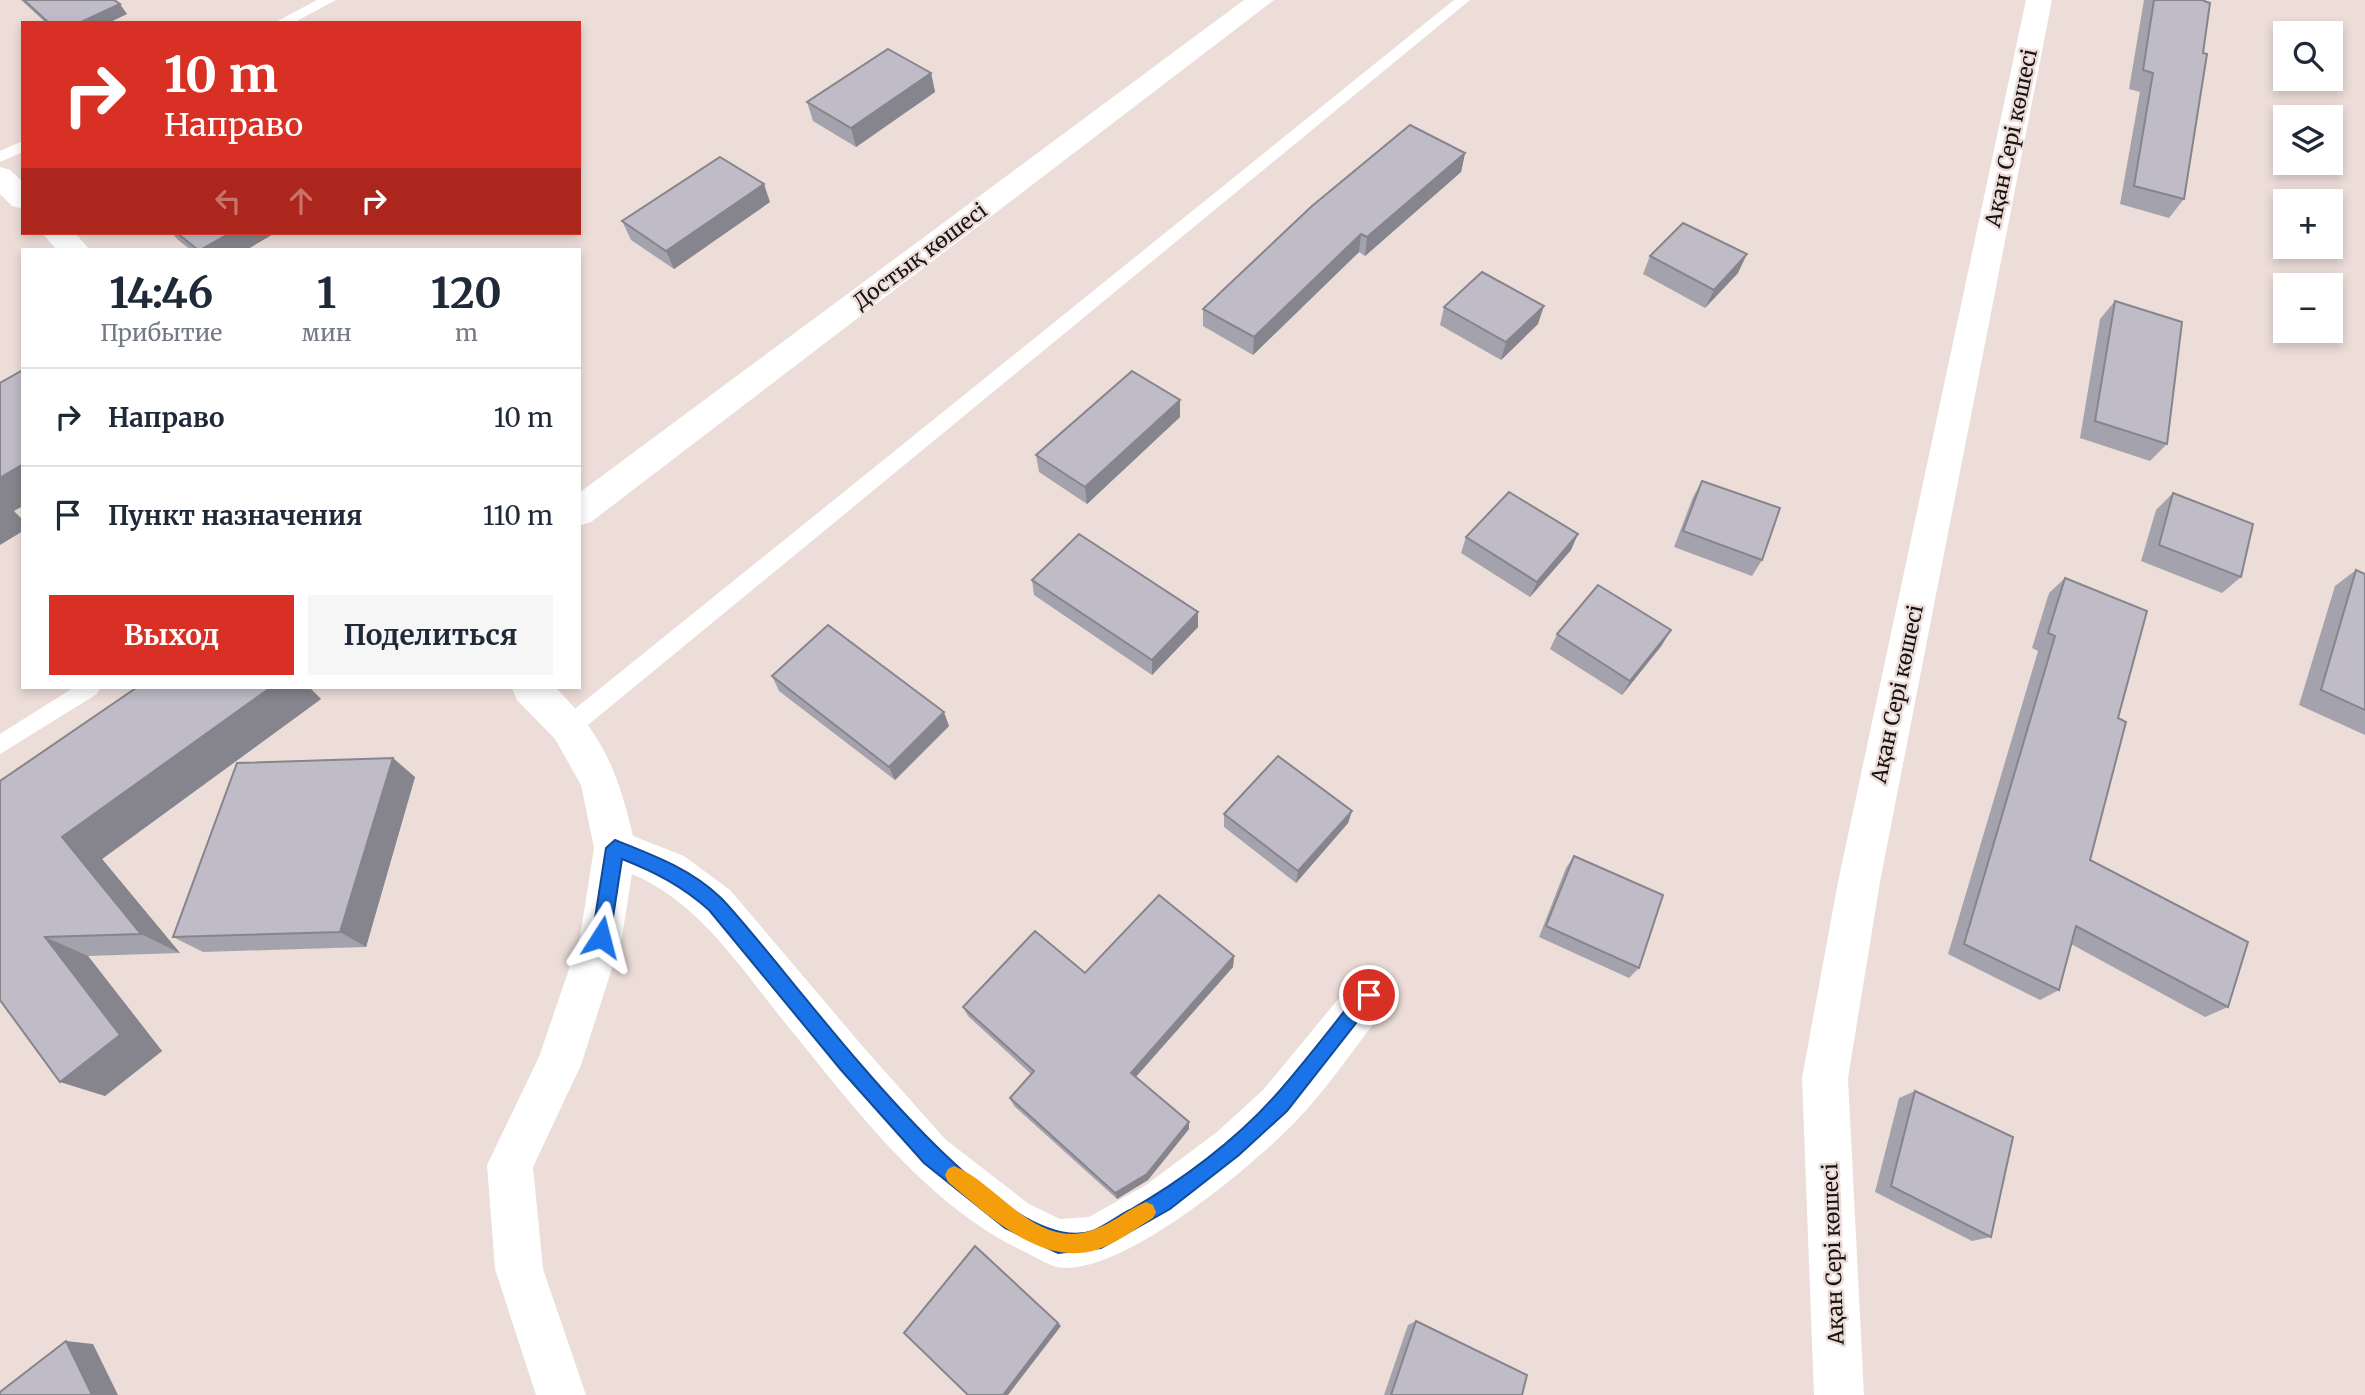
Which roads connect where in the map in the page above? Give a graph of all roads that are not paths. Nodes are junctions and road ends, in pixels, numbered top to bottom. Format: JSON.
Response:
{"nodes":[{"id":1,"x":328,"y":0,"type":"edge"},
{"id":2,"x":1261,"y":0,"type":"edge"},
{"id":3,"x":1463,"y":0,"type":"edge"},
{"id":4,"x":2039,"y":0,"type":"edge"},
{"id":5,"x":285,"y":21,"type":"edge"},
{"id":6,"x":21,"y":147,"type":"edge"},
{"id":7,"x":0,"y":157,"type":"edge"},
{"id":8,"x":0,"y":177,"type":"edge"},
{"id":9,"x":21,"y":197,"type":"edge"},
{"id":10,"x":59,"y":235,"type":"edge"},
{"id":11,"x":73,"y":248,"type":"edge"},
{"id":12,"x":581,"y":510,"type":"edge"},
{"id":13,"x":88,"y":689,"type":"edge"},
{"id":14,"x":532,"y":689,"type":"edge"},
{"id":15,"x":569,"y":727,"type":"junction"},
{"id":16,"x":0,"y":745,"type":"edge"},
{"id":17,"x":615,"y":848,"type":"junction"},
{"id":18,"x":1369,"y":995,"type":"dead end"},
{"id":19,"x":561,"y":1395,"type":"edge"},
{"id":20,"x":1839,"y":1395,"type":"edge"}],
"edges":[{"from":1,"to":5,"type":"lane"},
{"from":2,"to":12,"type":"street","name":"Достық көшесі"},
{"from":3,"to":15,"type":"lane"},
{"from":4,"to":20,"type":"street","name":"Ақан Сері көшесі"},
{"from":6,"to":7,"type":"lane"},
{"from":8,"to":9,"type":"street"},
{"from":10,"to":11,"type":"street"},
{"from":13,"to":16,"type":"lane"},
{"from":14,"to":15,"type":"street"},
{"from":15,"to":17,"type":"street"},
{"from":17,"to":18,"type":"street"},
{"from":17,"to":19,"type":"street"}]}
